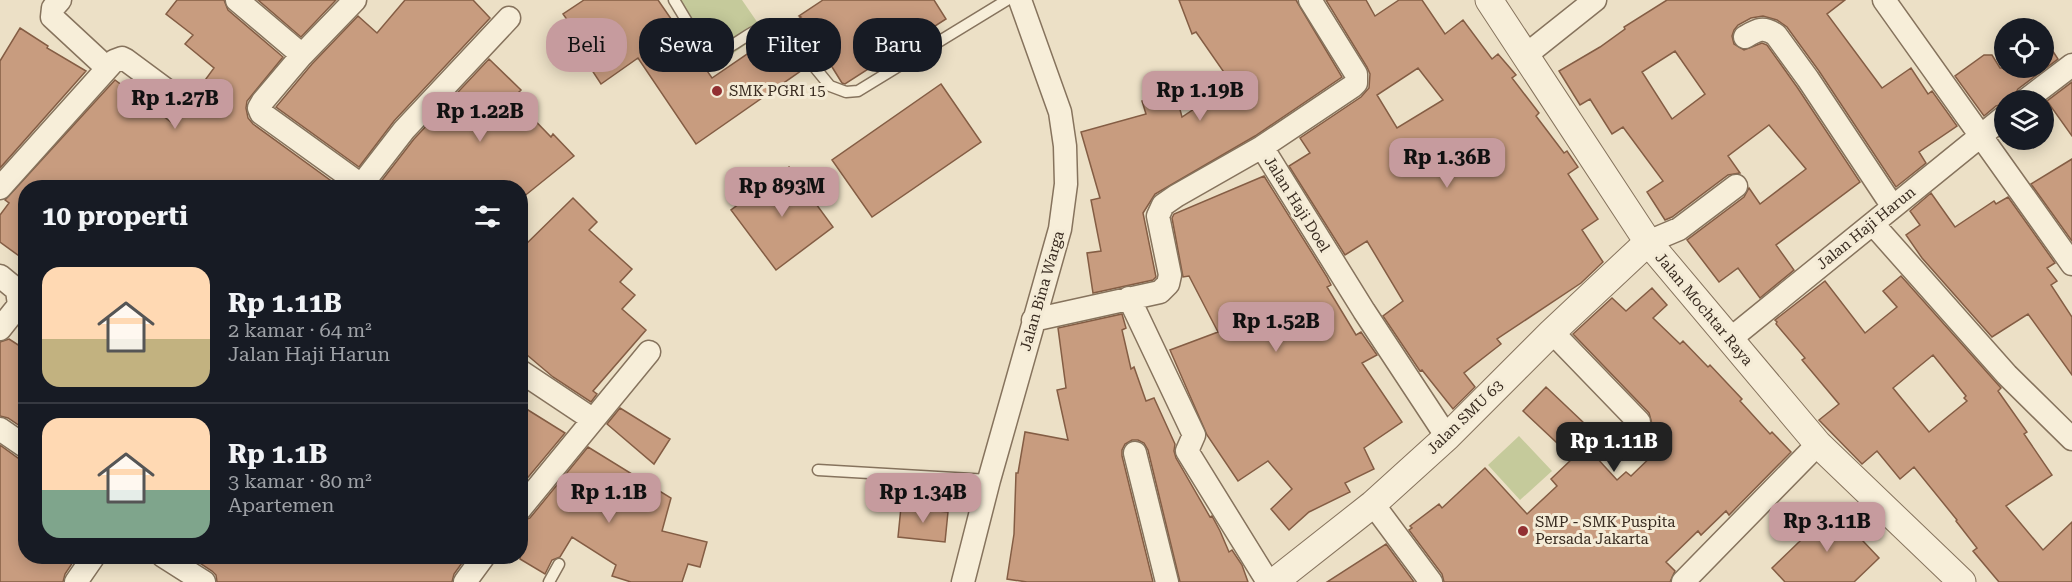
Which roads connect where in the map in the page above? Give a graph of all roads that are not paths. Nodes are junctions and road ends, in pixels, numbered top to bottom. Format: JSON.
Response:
{"nodes":[{"id":1,"x":60,"y":0,"type":"edge"},
{"id":2,"x":237,"y":0,"type":"edge"},
{"id":3,"x":355,"y":0,"type":"edge"},
{"id":4,"x":674,"y":0,"type":"edge"},
{"id":5,"x":1007,"y":0,"type":"edge"},
{"id":6,"x":1020,"y":0,"type":"edge"},
{"id":7,"x":1310,"y":0,"type":"edge"},
{"id":8,"x":1489,"y":0,"type":"edge"},
{"id":9,"x":1595,"y":0,"type":"edge"},
{"id":10,"x":1884,"y":0,"type":"edge"},
{"id":11,"x":509,"y":18,"type":"dead end"},
{"id":12,"x":1745,"y":37,"type":"dead end"},
{"id":13,"x":302,"y":55,"type":"junction"},
{"id":14,"x":1526,"y":55,"type":"junction"},
{"id":15,"x":2072,"y":65,"type":"edge"},
{"id":16,"x":107,"y":68,"type":"junction"},
{"id":17,"x":2039,"y":90,"type":"edge"},
{"id":18,"x":176,"y":97,"type":"dead end"},
{"id":19,"x":1994,"y":125,"type":"edge"},
{"id":20,"x":1981,"y":135,"type":"junction"},
{"id":21,"x":1262,"y":147,"type":"junction"},
{"id":22,"x":352,"y":180,"type":"edge"},
{"id":23,"x":365,"y":180,"type":"edge"},
{"id":24,"x":1736,"y":186,"type":"dead end"},
{"id":25,"x":0,"y":188,"type":"edge"},
{"id":26,"x":1893,"y":207,"type":"junction"},
{"id":27,"x":1873,"y":224,"type":"junction"},
{"id":28,"x":1648,"y":242,"type":"junction"},
{"id":29,"x":2072,"y":264,"type":"edge"},
{"id":30,"x":0,"y":276,"type":"edge"},
{"id":31,"x":18,"y":298,"type":"edge"},
{"id":32,"x":1130,"y":298,"type":"junction"},
{"id":33,"x":18,"y":306,"type":"edge"},
{"id":34,"x":1034,"y":320,"type":"junction"},
{"id":35,"x":0,"y":329,"type":"edge"},
{"id":36,"x":1552,"y":332,"type":"junction"},
{"id":37,"x":1729,"y":340,"type":"junction"},
{"id":38,"x":649,"y":352,"type":"dead end"},
{"id":39,"x":528,"y":375,"type":"edge"},
{"id":40,"x":592,"y":419,"type":"junction"},
{"id":41,"x":1638,"y":422,"type":"dead end"},
{"id":42,"x":0,"y":429,"type":"edge"},
{"id":43,"x":1447,"y":437,"type":"junction"},
{"id":44,"x":2072,"y":439,"type":"edge"},
{"id":45,"x":18,"y":441,"type":"edge"},
{"id":46,"x":1818,"y":444,"type":"junction"},
{"id":47,"x":1135,"y":453,"type":"dead end"},
{"id":48,"x":819,"y":470,"type":"dead end"},
{"id":49,"x":989,"y":480,"type":"junction"},
{"id":50,"x":528,"y":499,"type":"edge"},
{"id":51,"x":1373,"y":504,"type":"junction"},
{"id":52,"x":88,"y":564,"type":"edge"},
{"id":53,"x":176,"y":564,"type":"edge"},
{"id":54,"x":478,"y":564,"type":"edge"},
{"id":55,"x":559,"y":564,"type":"dead end"},
{"id":56,"x":76,"y":582,"type":"edge"},
{"id":57,"x":204,"y":582,"type":"edge"},
{"id":58,"x":465,"y":582,"type":"edge"},
{"id":59,"x":549,"y":582,"type":"edge"},
{"id":60,"x":963,"y":582,"type":"edge"},
{"id":61,"x":1167,"y":582,"type":"edge"},
{"id":62,"x":1268,"y":582,"type":"edge"},
{"id":63,"x":1274,"y":582,"type":"edge"},
{"id":64,"x":1431,"y":582,"type":"edge"},
{"id":65,"x":1683,"y":582,"type":"edge"},
{"id":66,"x":1962,"y":582,"type":"edge"}],
"edges":[{"from":1,"to":16,"type":"street"},
{"from":2,"to":13,"type":"street"},
{"from":3,"to":13,"type":"street"},
{"from":4,"to":5,"type":"lane"},
{"from":6,"to":34,"type":"street","name":"Jalan Bina Warga"},
{"from":7,"to":21,"type":"street","name":"Jalan Haji Doel"},
{"from":8,"to":14,"type":"street","name":"Jalan Mochtar Raya"},
{"from":9,"to":14,"type":"street"},
{"from":10,"to":20,"type":"street"},
{"from":11,"to":23,"type":"street"},
{"from":12,"to":26,"type":"street"},
{"from":13,"to":22,"type":"street"},
{"from":14,"to":28,"type":"street","name":"Jalan Mochtar Raya"},
{"from":15,"to":17,"type":"street"},
{"from":16,"to":18,"type":"street"},
{"from":16,"to":25,"type":"street"},
{"from":19,"to":20,"type":"street","name":"Jalan Haji Harun"},
{"from":20,"to":26,"type":"street","name":"Jalan Haji Harun"},
{"from":20,"to":29,"type":"street"},
{"from":21,"to":32,"type":"street"},
{"from":21,"to":43,"type":"street","name":"Jalan Haji Doel"},
{"from":24,"to":28,"type":"street"},
{"from":26,"to":27,"type":"street","name":"Jalan Haji Harun"},
{"from":27,"to":37,"type":"street","name":"Jalan Haji Harun"},
{"from":27,"to":44,"type":"street"},
{"from":28,"to":36,"type":"street","name":"Jalan SMU 63"},
{"from":28,"to":37,"type":"street","name":"Jalan Mochtar Raya"},
{"from":30,"to":31,"type":"street"},
{"from":32,"to":34,"type":"street"},
{"from":32,"to":62,"type":"street"},
{"from":33,"to":35,"type":"street"},
{"from":34,"to":49,"type":"street","name":"Jalan Bina Warga"},
{"from":36,"to":41,"type":"street"},
{"from":36,"to":43,"type":"street","name":"Jalan SMU 63"},
{"from":37,"to":46,"type":"street","name":"Jalan Mochtar Raya"},
{"from":38,"to":40,"type":"street"},
{"from":39,"to":40,"type":"street"},
{"from":40,"to":50,"type":"street"},
{"from":42,"to":45,"type":"street"},
{"from":43,"to":51,"type":"street","name":"Jalan SMU 63"},
{"from":46,"to":65,"type":"street"},
{"from":46,"to":66,"type":"street","name":"Jalan Mochtar Raya"},
{"from":47,"to":61,"type":"street"},
{"from":48,"to":49,"type":"lane"},
{"from":49,"to":60,"type":"street","name":"Jalan Bina Warga"},
{"from":51,"to":63,"type":"street","name":"Jalan SMU 63"},
{"from":51,"to":64,"type":"street"},
{"from":52,"to":56,"type":"street"},
{"from":53,"to":57,"type":"street"},
{"from":54,"to":58,"type":"street"},
{"from":55,"to":59,"type":"lane"}]}
